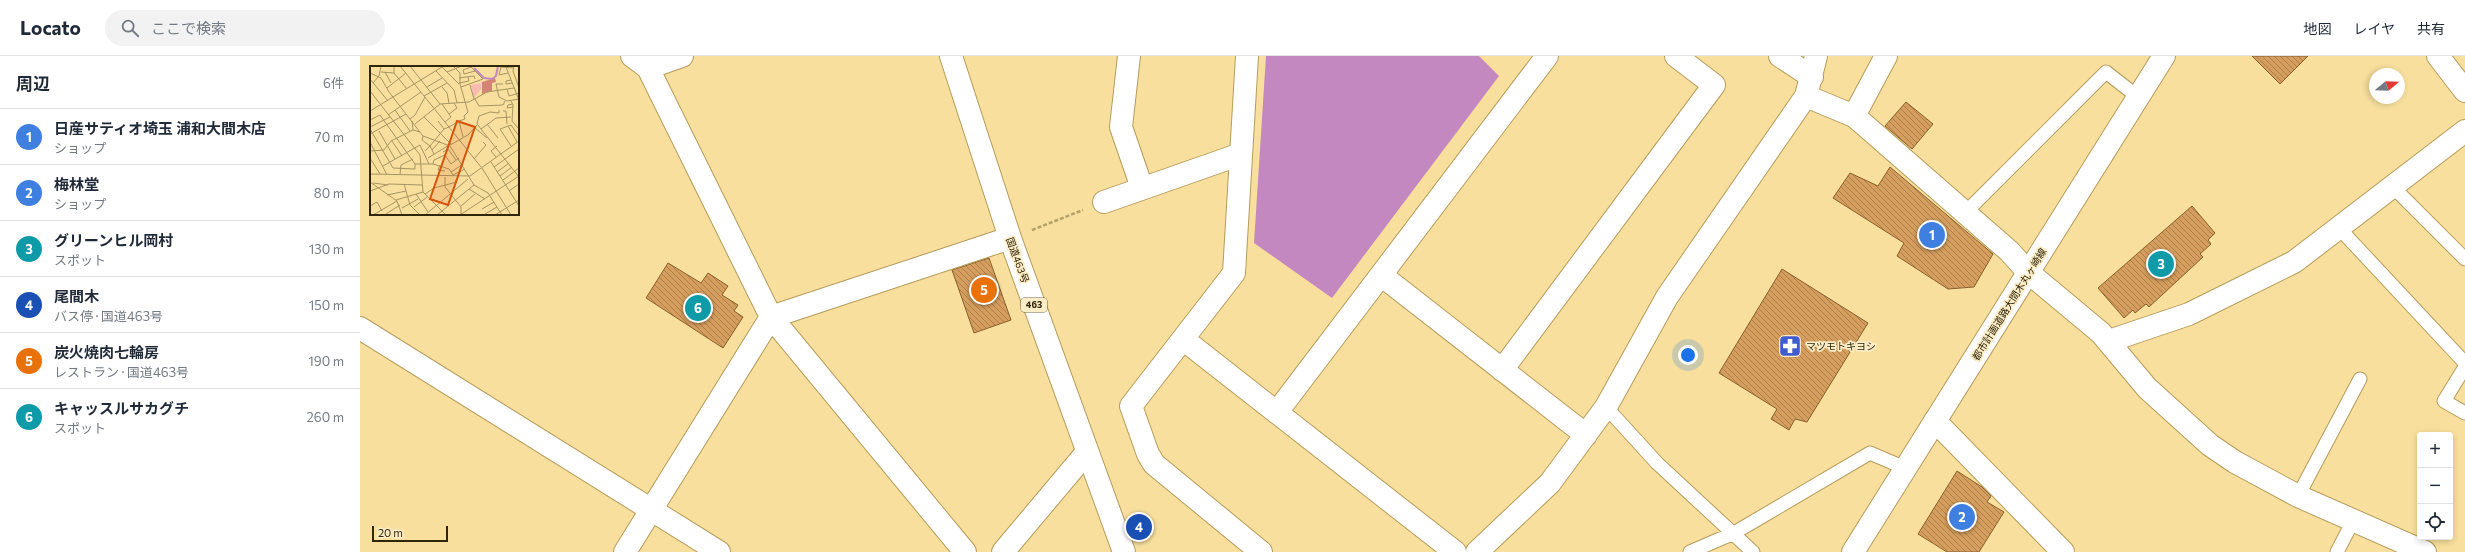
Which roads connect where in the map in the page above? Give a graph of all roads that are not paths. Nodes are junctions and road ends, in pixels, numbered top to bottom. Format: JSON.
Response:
{"nodes":[{"id":1,"x":682,"y":56,"type":"edge"},
{"id":2,"x":951,"y":56,"type":"edge"},
{"id":3,"x":1129,"y":56,"type":"edge"},
{"id":4,"x":1247,"y":56,"type":"edge"},
{"id":5,"x":1548,"y":56,"type":"edge"},
{"id":6,"x":1676,"y":56,"type":"edge"},
{"id":7,"x":1780,"y":56,"type":"edge"},
{"id":8,"x":1886,"y":56,"type":"edge"},
{"id":9,"x":2164,"y":56,"type":"edge"},
{"id":10,"x":2438,"y":56,"type":"edge"},
{"id":11,"x":640,"y":62,"type":"edge"},
{"id":12,"x":1811,"y":76,"type":"edge"},
{"id":13,"x":2465,"y":91,"type":"edge"},
{"id":14,"x":2138,"y":97,"type":"junction"},
{"id":15,"x":1854,"y":116,"type":"junction"},
{"id":16,"x":2465,"y":131,"type":"edge"},
{"id":17,"x":1241,"y":154,"type":"junction"},
{"id":18,"x":2393,"y":187,"type":"junction"},
{"id":19,"x":1142,"y":188,"type":"junction"},
{"id":20,"x":1104,"y":202,"type":"road end"},
{"id":21,"x":1965,"y":213,"type":"junction"},
{"id":22,"x":2339,"y":228,"type":"junction"},
{"id":23,"x":1010,"y":238,"type":"junction"},
{"id":24,"x":2465,"y":259,"type":"edge"},
{"id":25,"x":2029,"y":273,"type":"junction"},
{"id":26,"x":1382,"y":274,"type":"junction"},
{"id":27,"x":771,"y":317,"type":"junction"},
{"id":28,"x":360,"y":328,"type":"edge"},
{"id":29,"x":1183,"y":339,"type":"junction"},
{"id":30,"x":2109,"y":341,"type":"junction"},
{"id":31,"x":2465,"y":363,"type":"edge"},
{"id":32,"x":2465,"y":367,"type":"edge"},
{"id":33,"x":1502,"y":370,"type":"junction"},
{"id":34,"x":2360,"y":379,"type":"dead end"},
{"id":35,"x":1606,"y":407,"type":"junction"},
{"id":36,"x":1277,"y":412,"type":"junction"},
{"id":37,"x":2465,"y":413,"type":"edge"},
{"id":38,"x":1935,"y":421,"type":"junction"},
{"id":39,"x":1586,"y":435,"type":"junction"},
{"id":40,"x":1087,"y":452,"type":"junction"},
{"id":41,"x":1905,"y":468,"type":"junction"},
{"id":42,"x":2298,"y":496,"type":"junction"},
{"id":43,"x":651,"y":510,"type":"junction"},
{"id":44,"x":2353,"y":521,"type":"junction"},
{"id":45,"x":1734,"y":533,"type":"junction"},
{"id":46,"x":625,"y":552,"type":"edge"},
{"id":47,"x":719,"y":552,"type":"edge"},
{"id":48,"x":965,"y":552,"type":"edge"},
{"id":49,"x":1003,"y":552,"type":"edge"},
{"id":50,"x":1124,"y":552,"type":"edge"},
{"id":51,"x":1261,"y":552,"type":"edge"},
{"id":52,"x":1455,"y":552,"type":"edge"},
{"id":53,"x":1477,"y":552,"type":"edge"},
{"id":54,"x":1690,"y":552,"type":"edge"},
{"id":55,"x":1752,"y":552,"type":"edge"},
{"id":56,"x":1853,"y":552,"type":"edge"},
{"id":57,"x":2063,"y":552,"type":"edge"},
{"id":58,"x":2337,"y":552,"type":"edge"},
{"id":59,"x":2425,"y":552,"type":"edge"}],
"edges":[{"from":1,"to":11,"type":"main road"},
{"from":2,"to":23,"type":"main road","name":"国道463号","number":"463"},
{"from":3,"to":19,"type":"main road"},
{"from":4,"to":17,"type":"main road"},
{"from":5,"to":26,"type":"main road"},
{"from":6,"to":33,"type":"main road"},
{"from":7,"to":12,"type":"main road"},
{"from":8,"to":15,"type":"main road"},
{"from":9,"to":14,"type":"main road","name":"都市計画道路大間木丸ヶ崎線"},
{"from":10,"to":13,"type":"main road"},
{"from":11,"to":27,"type":"main road"},
{"from":12,"to":15,"type":"main road"},
{"from":12,"to":35,"type":"main road"},
{"from":14,"to":21,"type":"lane"},
{"from":14,"to":25,"type":"main road","name":"都市計画道路大間木丸ヶ崎線"},
{"from":15,"to":21,"type":"main road"},
{"from":16,"to":18,"type":"main road"},
{"from":17,"to":19,"type":"main road"},
{"from":17,"to":29,"type":"main road"},
{"from":18,"to":22,"type":"main road"},
{"from":18,"to":24,"type":"lane"},
{"from":19,"to":20,"type":"main road"},
{"from":21,"to":25,"type":"main road"},
{"from":22,"to":30,"type":"main road"},
{"from":22,"to":31,"type":"lane"},
{"from":23,"to":27,"type":"main road"},
{"from":23,"to":40,"type":"main road","name":"国道463号","number":"463"},
{"from":25,"to":30,"type":"main road"},
{"from":25,"to":38,"type":"main road","name":"都市計画道路大間木丸ヶ崎線"},
{"from":26,"to":33,"type":"main road"},
{"from":26,"to":36,"type":"main road"},
{"from":27,"to":43,"type":"main road"},
{"from":27,"to":48,"type":"main road"},
{"from":28,"to":43,"type":"main road"},
{"from":29,"to":36,"type":"main road"},
{"from":29,"to":51,"type":"main road"},
{"from":30,"to":42,"type":"main road"},
{"from":32,"to":37,"type":"lane"},
{"from":33,"to":39,"type":"main road"},
{"from":34,"to":42,"type":"lane"},
{"from":35,"to":39,"type":"main road"},
{"from":35,"to":45,"type":"lane"},
{"from":36,"to":52,"type":"main road"},
{"from":38,"to":41,"type":"main road","name":"都市計画道路大間木丸ヶ崎線"},
{"from":38,"to":57,"type":"main road"},
{"from":39,"to":53,"type":"main road"},
{"from":40,"to":49,"type":"main road"},
{"from":40,"to":50,"type":"main road","name":"国道463号","number":"463"},
{"from":41,"to":45,"type":"lane"},
{"from":41,"to":56,"type":"main road","name":"都市計画道路大間木丸ヶ崎線"},
{"from":42,"to":44,"type":"main road"},
{"from":43,"to":46,"type":"main road"},
{"from":43,"to":47,"type":"main road"},
{"from":44,"to":58,"type":"lane"},
{"from":44,"to":59,"type":"main road"},
{"from":45,"to":54,"type":"lane"},
{"from":45,"to":55,"type":"lane"}]}
